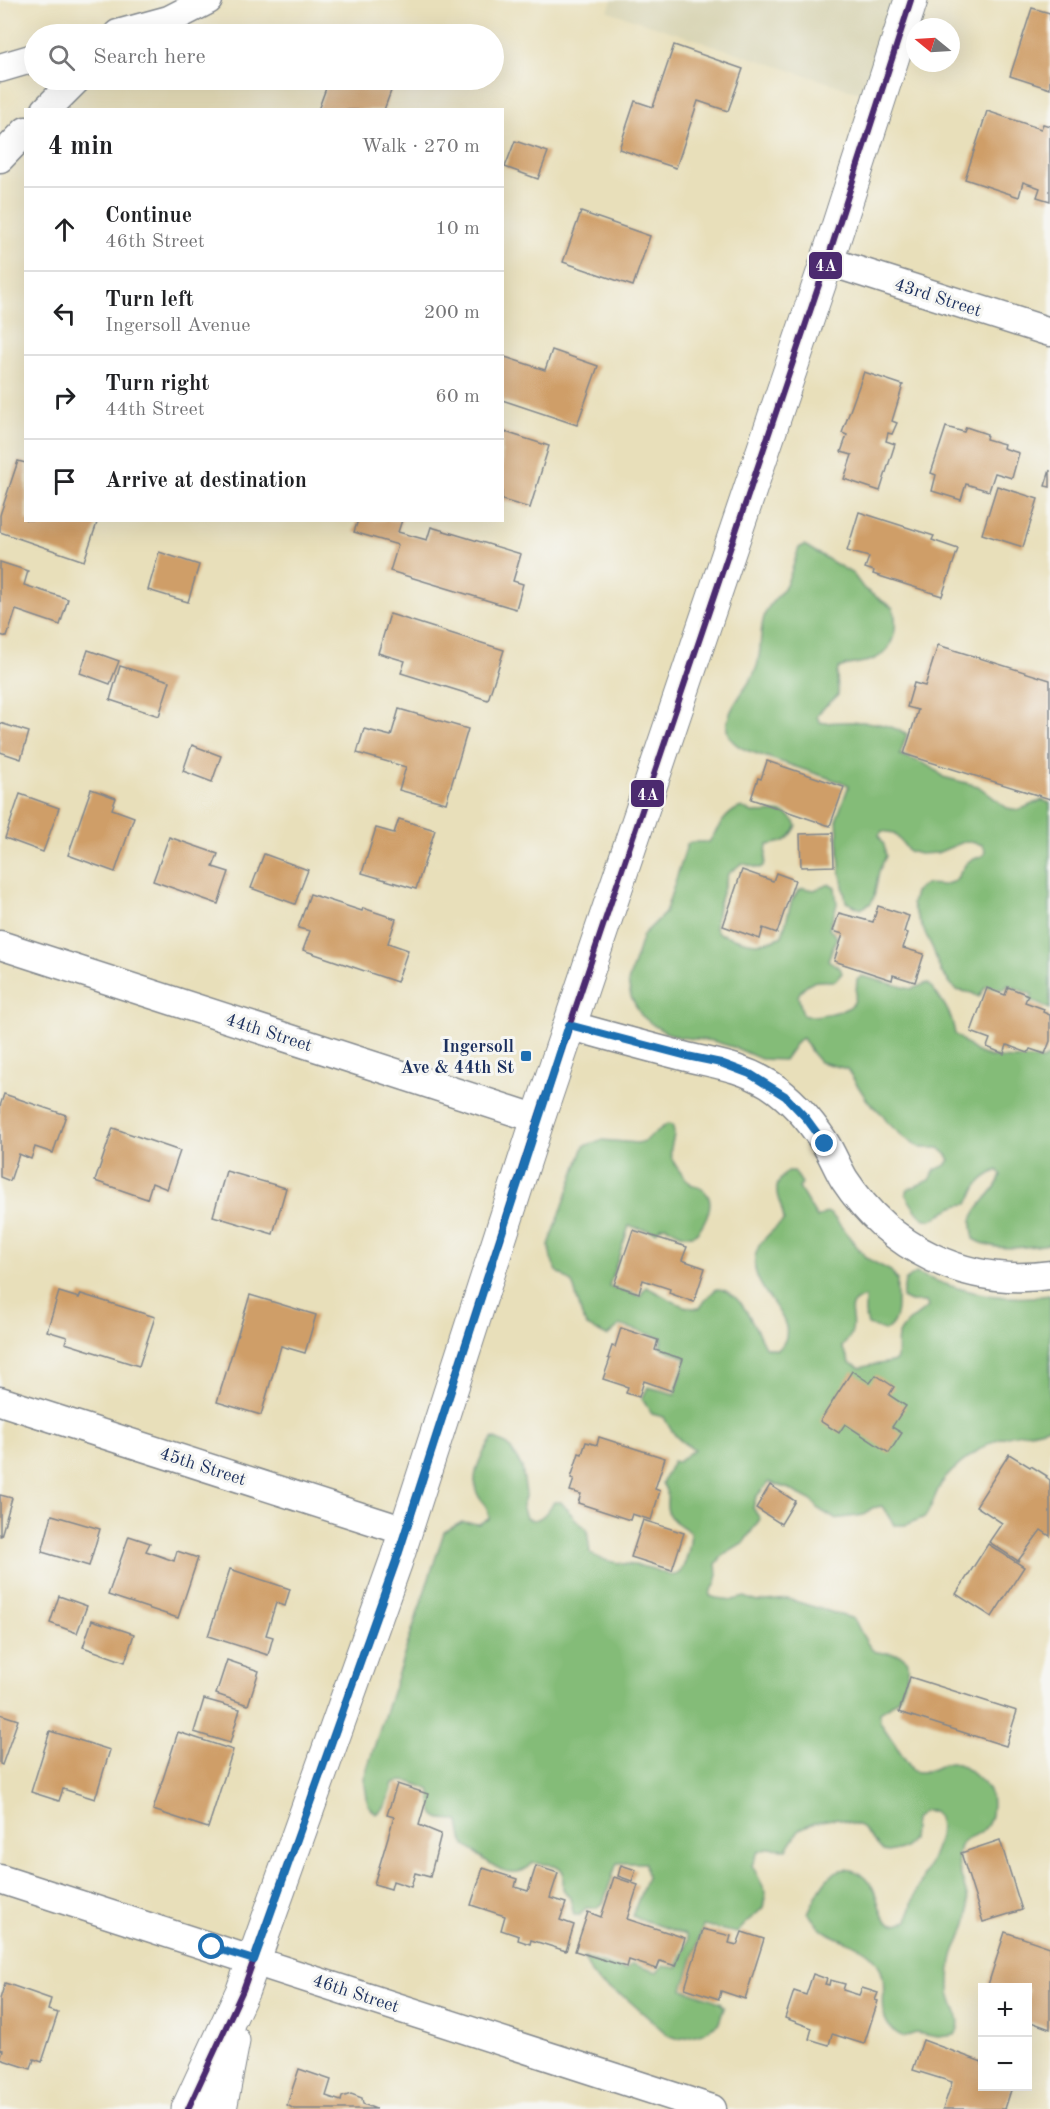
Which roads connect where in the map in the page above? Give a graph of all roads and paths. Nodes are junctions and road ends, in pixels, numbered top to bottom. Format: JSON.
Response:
{"nodes":[{"id":1,"x":208,"y":0,"type":"edge"},
{"id":2,"x":911,"y":0,"type":"edge"},
{"id":3,"x":163,"y":24,"type":"edge"},
{"id":4,"x":24,"y":61,"type":"edge"},
{"id":5,"x":0,"y":68,"type":"edge"},
{"id":6,"x":66,"y":90,"type":"edge"},
{"id":7,"x":48,"y":108,"type":"edge"},
{"id":8,"x":24,"y":133,"type":"edge"},
{"id":9,"x":0,"y":158,"type":"edge"},
{"id":10,"x":827,"y":261,"type":"junction"},
{"id":11,"x":1050,"y":332,"type":"edge"},
{"id":12,"x":0,"y":945,"type":"edge"},
{"id":13,"x":569,"y":1025,"type":"junction"},
{"id":14,"x":538,"y":1119,"type":"junction"},
{"id":15,"x":1050,"y":1275,"type":"edge"},
{"id":16,"x":0,"y":1401,"type":"edge"},
{"id":17,"x":405,"y":1531,"type":"junction"},
{"id":18,"x":0,"y":1879,"type":"edge"},
{"id":19,"x":249,"y":1975,"type":"junction"},
{"id":20,"x":188,"y":2109,"type":"edge"},
{"id":21,"x":220,"y":2109,"type":"edge"},
{"id":22,"x":712,"y":2109,"type":"edge"}],
"edges":[{"from":1,"to":3,"type":"street"},
{"from":2,"to":10,"type":"main road"},
{"from":4,"to":5,"type":"street"},
{"from":6,"to":7,"type":"street"},
{"from":8,"to":9,"type":"street"},
{"from":10,"to":11,"type":"street","name":"43rd Street"},
{"from":10,"to":13,"type":"main road"},
{"from":12,"to":14,"type":"street","name":"44th Street"},
{"from":13,"to":14,"type":"main road"},
{"from":13,"to":15,"type":"street"},
{"from":14,"to":17,"type":"main road"},
{"from":16,"to":17,"type":"street","name":"45th Street"},
{"from":17,"to":19,"type":"main road"},
{"from":18,"to":19,"type":"street","name":"46th Street"},
{"from":19,"to":20,"type":"main road"},
{"from":19,"to":21,"type":"main road"},
{"from":19,"to":22,"type":"street","name":"46th Street"}]}
